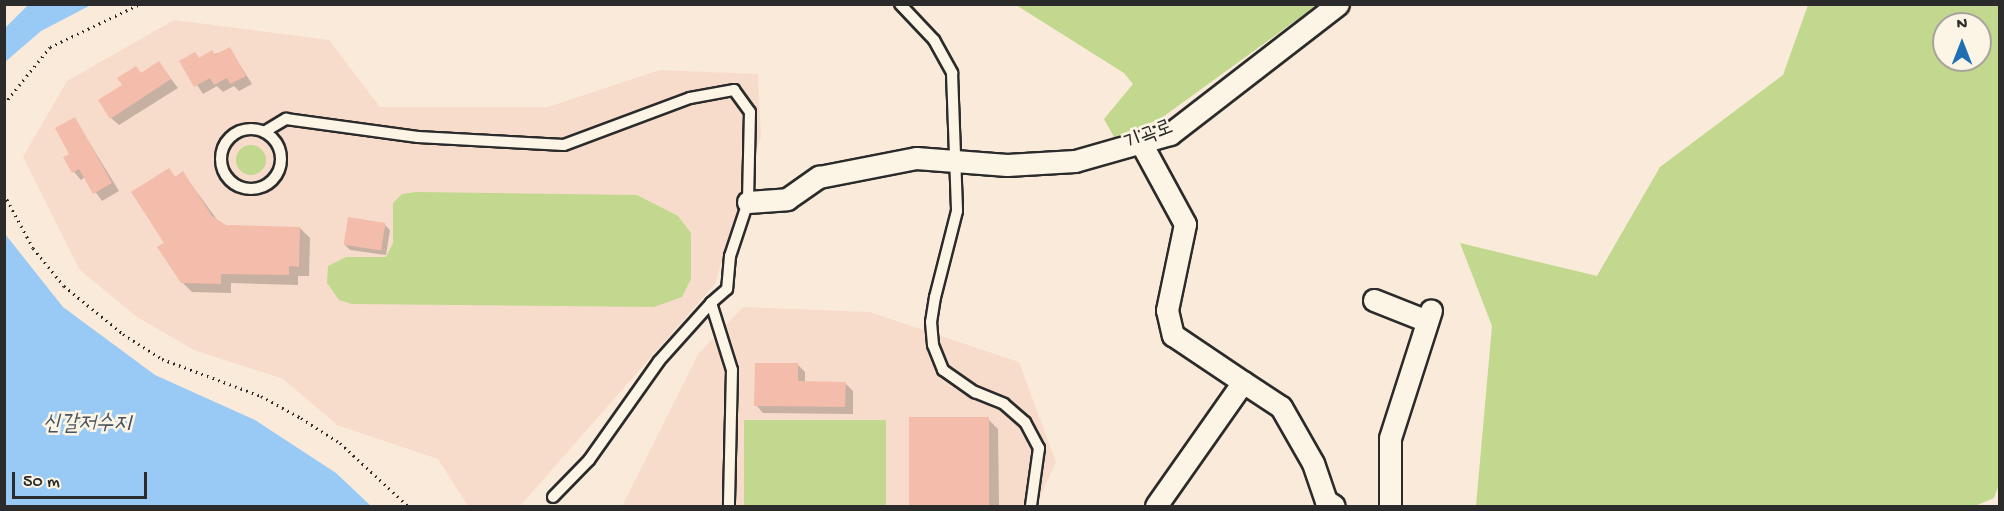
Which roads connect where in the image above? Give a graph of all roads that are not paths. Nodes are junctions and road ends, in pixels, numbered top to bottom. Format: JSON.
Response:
{"nodes":[{"id":1,"x":900,"y":4,"type":"edge"},
{"id":2,"x":1338,"y":4,"type":"edge"},
{"id":3,"x":264,"y":132,"type":"junction"},
{"id":4,"x":1141,"y":143,"type":"junction"},
{"id":5,"x":957,"y":163,"type":"junction"},
{"id":6,"x":748,"y":202,"type":"junction"},
{"id":7,"x":1374,"y":300,"type":"dead end"},
{"id":8,"x":711,"y":303,"type":"junction"},
{"id":9,"x":1243,"y":382,"type":"junction"},
{"id":10,"x":553,"y":497,"type":"dead end"},
{"id":11,"x":729,"y":507,"type":"edge"},
{"id":12,"x":1031,"y":507,"type":"edge"},
{"id":13,"x":1156,"y":507,"type":"edge"},
{"id":14,"x":1334,"y":507,"type":"edge"},
{"id":15,"x":1390,"y":507,"type":"edge"}],
"edges":[{"from":1,"to":5,"type":"lane"},
{"from":2,"to":4,"type":"street","name":"기곡로"},
{"from":3,"to":3,"type":"lane"},
{"from":3,"to":6,"type":"lane"},
{"from":4,"to":5,"type":"street","name":"기곡로"},
{"from":4,"to":9,"type":"street"},
{"from":5,"to":6,"type":"street","name":"기곡로"},
{"from":5,"to":12,"type":"lane"},
{"from":6,"to":8,"type":"lane"},
{"from":7,"to":15,"type":"street"},
{"from":8,"to":10,"type":"lane"},
{"from":8,"to":11,"type":"lane"},
{"from":9,"to":13,"type":"street"},
{"from":9,"to":14,"type":"street"}]}
